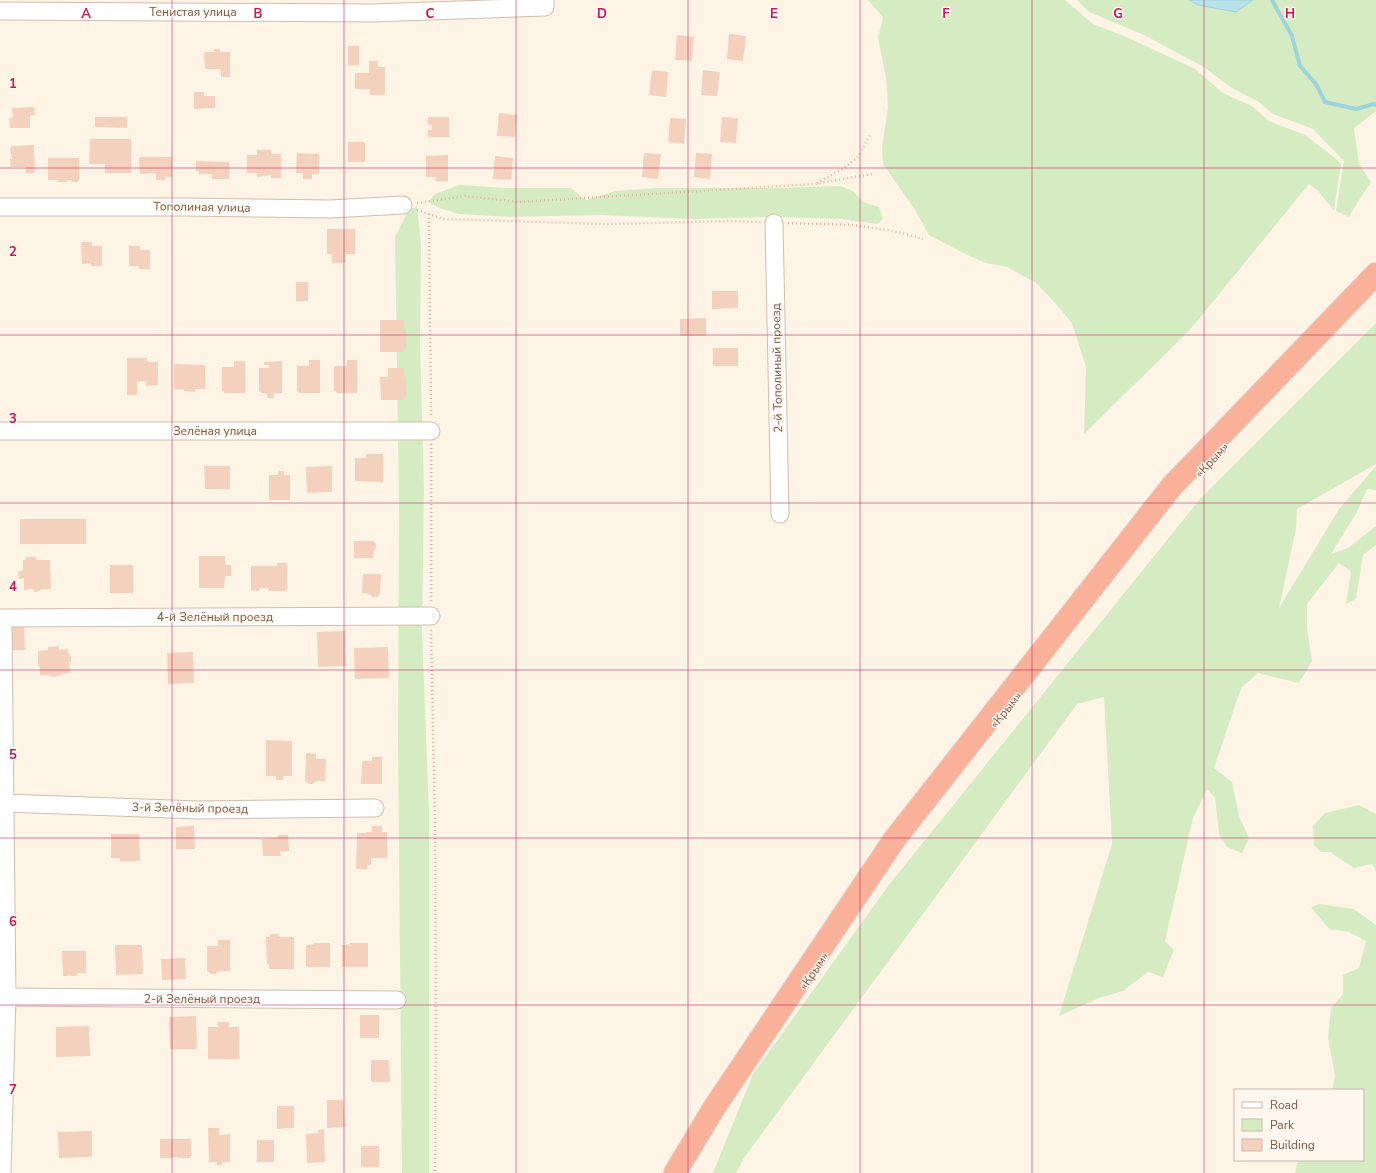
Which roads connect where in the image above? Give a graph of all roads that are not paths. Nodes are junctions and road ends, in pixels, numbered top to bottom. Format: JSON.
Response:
{"nodes":[{"id":1,"x":545,"y":0,"type":"edge"},
{"id":2,"x":0,"y":11,"type":"edge"},
{"id":3,"x":403,"y":205,"type":"road end"},
{"id":4,"x":0,"y":207,"type":"edge"},
{"id":5,"x":774,"y":223,"type":"road end"},
{"id":6,"x":1376,"y":274,"type":"edge"},
{"id":7,"x":1376,"y":285,"type":"edge"},
{"id":8,"x":0,"y":431,"type":"edge"},
{"id":9,"x":431,"y":431,"type":"road end"},
{"id":10,"x":780,"y":514,"type":"dead end"},
{"id":11,"x":431,"y":616,"type":"road end"},
{"id":12,"x":0,"y":619,"type":"edge"},
{"id":13,"x":5,"y":803,"type":"junction"},
{"id":14,"x":376,"y":808,"type":"dead end"},
{"id":15,"x":6,"y":997,"type":"junction"},
{"id":16,"x":397,"y":1000,"type":"dead end"},
{"id":17,"x":2,"y":1173,"type":"edge"},
{"id":18,"x":675,"y":1173,"type":"edge"},
{"id":19,"x":685,"y":1173,"type":"edge"}],
"edges":[{"from":1,"to":2,"type":"street","name":"Тенистая улица"},
{"from":3,"to":4,"type":"street","name":"Тополиная улица"},
{"from":5,"to":10,"type":"street","name":"2-й Тополиный проезд"},
{"from":6,"to":18,"type":"highway"},
{"from":7,"to":19,"type":"highway","name":"«Крым»"},
{"from":8,"to":9,"type":"street","name":"Зелёная улица"},
{"from":11,"to":12,"type":"street","name":"4-й Зелёный проезд"},
{"from":12,"to":13,"type":"street"},
{"from":13,"to":14,"type":"street","name":"3-й Зелёный проезд"},
{"from":13,"to":15,"type":"street"},
{"from":15,"to":16,"type":"street","name":"2-й Зелёный проезд"},
{"from":15,"to":17,"type":"street"}]}
